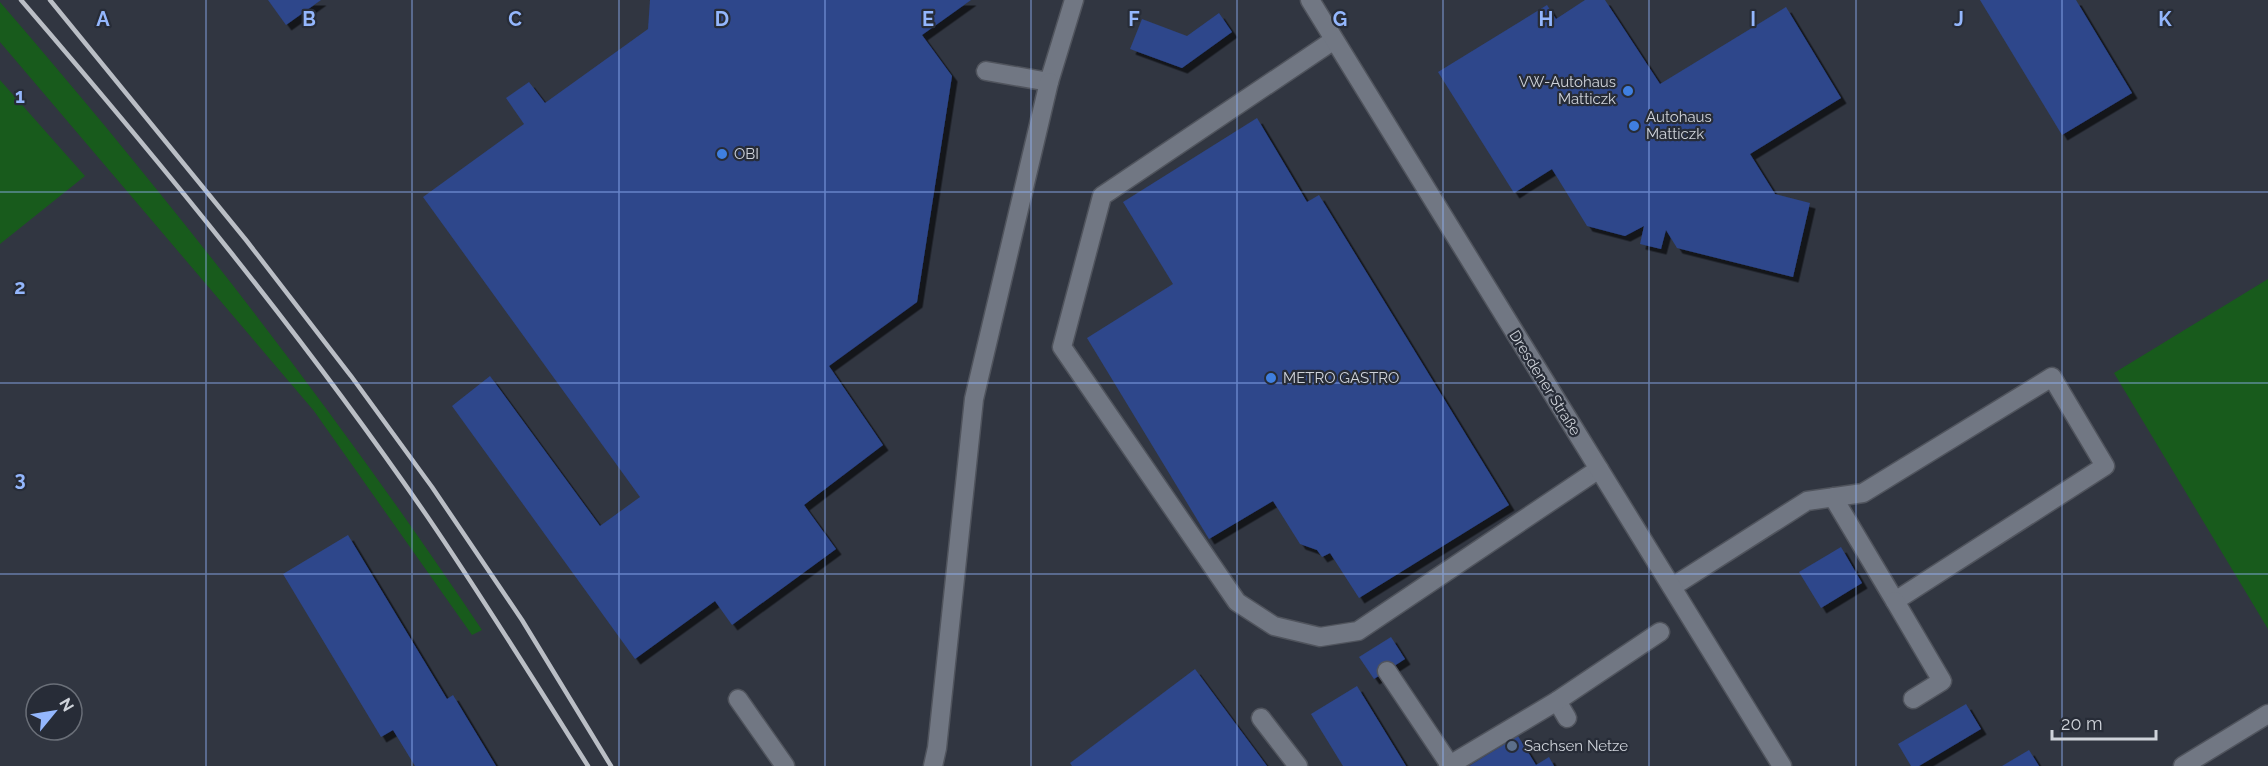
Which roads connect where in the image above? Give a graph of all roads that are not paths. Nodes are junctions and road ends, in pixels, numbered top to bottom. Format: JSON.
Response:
{"nodes":[{"id":1,"x":1074,"y":0,"type":"edge"},
{"id":2,"x":1310,"y":0,"type":"edge"},
{"id":3,"x":1334,"y":40,"type":"junction"},
{"id":4,"x":986,"y":71,"type":"dead end"},
{"id":5,"x":1049,"y":82,"type":"junction"},
{"id":6,"x":1599,"y":469,"type":"junction"},
{"id":7,"x":1833,"y":497,"type":"junction"},
{"id":8,"x":1672,"y":588,"type":"junction"},
{"id":9,"x":1894,"y":601,"type":"junction"},
{"id":10,"x":1660,"y":632,"type":"dead end"},
{"id":11,"x":1387,"y":671,"type":"dead end"},
{"id":12,"x":738,"y":699,"type":"dead end"},
{"id":13,"x":1913,"y":699,"type":"dead end"},
{"id":14,"x":1557,"y":701,"type":"junction"},
{"id":15,"x":2268,"y":714,"type":"edge"},
{"id":16,"x":1261,"y":718,"type":"dead end"},
{"id":17,"x":1567,"y":718,"type":"dead end"},
{"id":18,"x":785,"y":766,"type":"edge"},
{"id":19,"x":933,"y":766,"type":"edge"},
{"id":20,"x":1298,"y":766,"type":"edge"},
{"id":21,"x":1449,"y":766,"type":"edge"},
{"id":22,"x":1782,"y":766,"type":"edge"},
{"id":23,"x":2183,"y":766,"type":"edge"}],
"edges":[{"from":1,"to":5,"type":"main road"},
{"from":2,"to":3,"type":"main road","name":"Dresdener Straße"},
{"from":3,"to":6,"type":"main road","name":"Dresdener Straße"},
{"from":3,"to":6,"type":"main road"},
{"from":4,"to":5,"type":"main road"},
{"from":5,"to":19,"type":"main road"},
{"from":6,"to":8,"type":"main road","name":"Dresdener Straße"},
{"from":7,"to":8,"type":"main road"},
{"from":7,"to":9,"type":"main road"},
{"from":7,"to":9,"type":"main road"},
{"from":8,"to":22,"type":"main road","name":"Dresdener Straße"},
{"from":9,"to":13,"type":"main road"},
{"from":10,"to":14,"type":"main road"},
{"from":11,"to":21,"type":"main road"},
{"from":12,"to":18,"type":"main road"},
{"from":14,"to":17,"type":"main road"},
{"from":14,"to":21,"type":"main road"},
{"from":15,"to":23,"type":"main road"},
{"from":16,"to":20,"type":"main road"}]}
